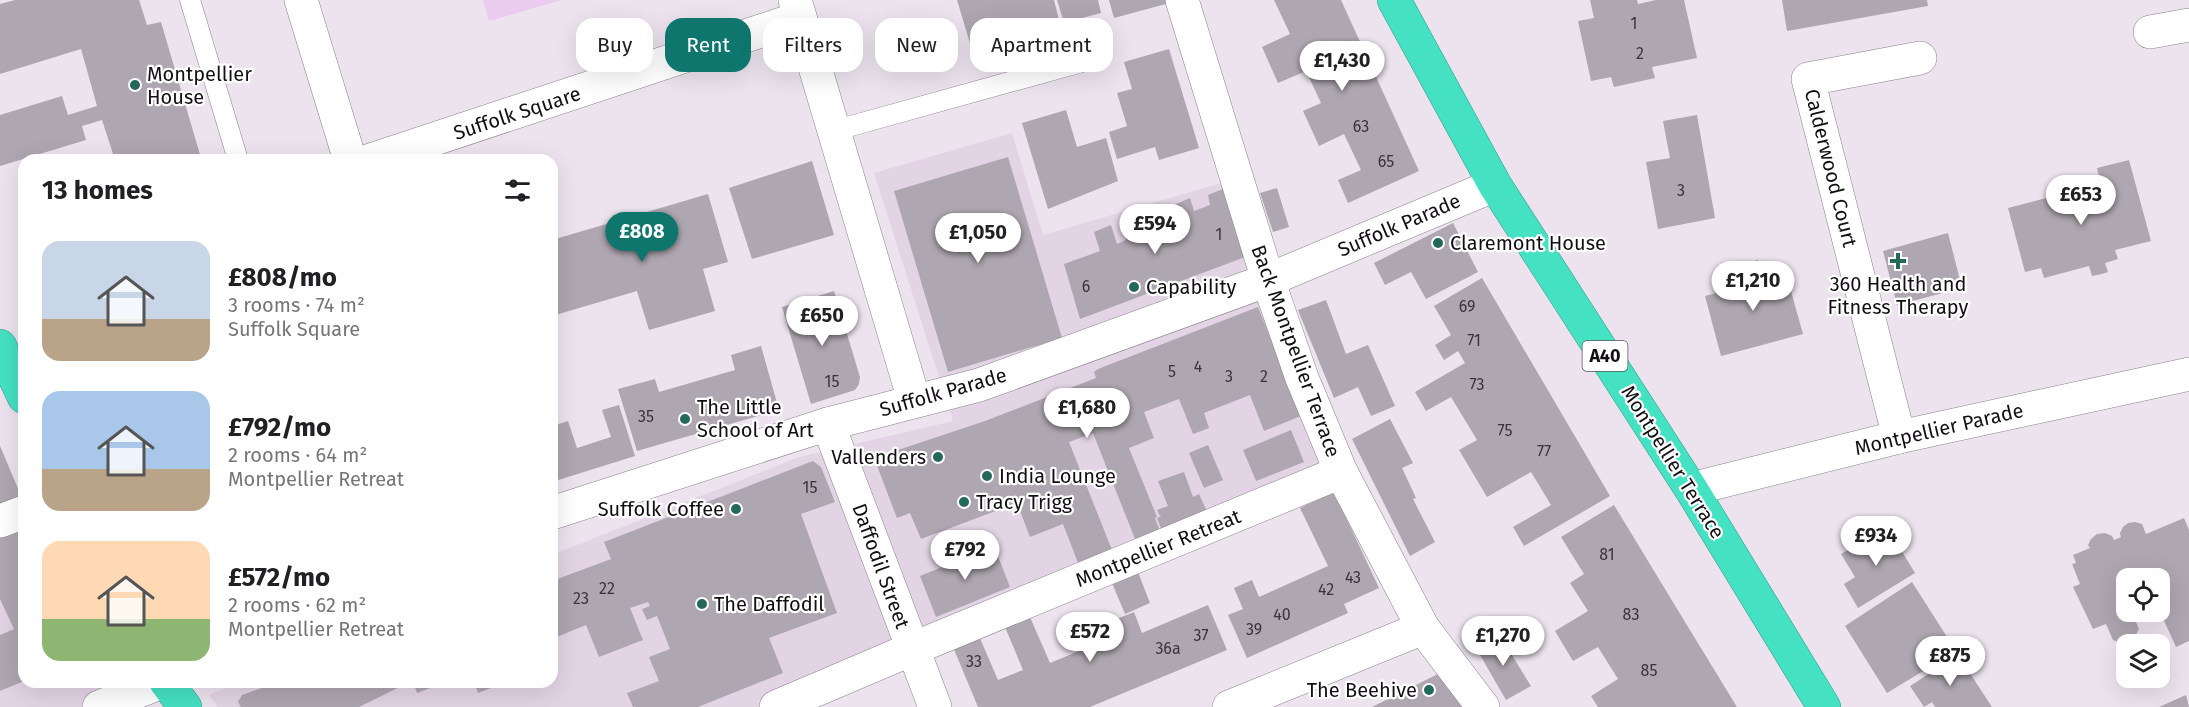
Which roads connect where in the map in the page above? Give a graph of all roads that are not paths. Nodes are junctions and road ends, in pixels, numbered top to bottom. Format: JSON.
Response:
{"nodes":[{"id":1,"x":190,"y":0,"type":"edge"},
{"id":2,"x":301,"y":0,"type":"edge"},
{"id":3,"x":1182,"y":0,"type":"edge"},
{"id":4,"x":1394,"y":0,"type":"edge"},
{"id":5,"x":797,"y":9,"type":"edge"},
{"id":6,"x":2189,"y":25,"type":"edge"},
{"id":7,"x":2150,"y":32,"type":"dead end"},
{"id":8,"x":1920,"y":58,"type":"dead end"},
{"id":9,"x":1046,"y":72,"type":"edge"},
{"id":10,"x":833,"y":131,"type":"junction"},
{"id":11,"x":236,"y":154,"type":"edge"},
{"id":12,"x":348,"y":154,"type":"edge"},
{"id":13,"x":388,"y":154,"type":"edge"},
{"id":14,"x":1495,"y":184,"type":"junction"},
{"id":15,"x":1268,"y":280,"type":"junction"},
{"id":16,"x":0,"y":345,"type":"edge"},
{"id":17,"x":2189,"y":374,"type":"edge"},
{"id":18,"x":18,"y":384,"type":"edge"},
{"id":19,"x":914,"y":400,"type":"junction"},
{"id":20,"x":828,"y":424,"type":"junction"},
{"id":21,"x":1899,"y":437,"type":"junction"},
{"id":22,"x":1341,"y":472,"type":"junction"},
{"id":23,"x":1690,"y":489,"type":"junction"},
{"id":24,"x":558,"y":511,"type":"edge"},
{"id":25,"x":18,"y":514,"type":"edge"},
{"id":26,"x":0,"y":521,"type":"edge"},
{"id":27,"x":1423,"y":628,"type":"junction"},
{"id":28,"x":912,"y":649,"type":"junction"},
{"id":29,"x":148,"y":688,"type":"edge"},
{"id":30,"x":169,"y":688,"type":"edge"},
{"id":31,"x":99,"y":707,"type":"edge"},
{"id":32,"x":184,"y":707,"type":"edge"},
{"id":33,"x":776,"y":707,"type":"edge"},
{"id":34,"x":935,"y":707,"type":"edge"},
{"id":35,"x":1229,"y":707,"type":"edge"},
{"id":36,"x":1484,"y":707,"type":"edge"},
{"id":37,"x":1824,"y":707,"type":"edge"}],
"edges":[{"from":1,"to":11,"type":"lane"},
{"from":2,"to":12,"type":"street"},
{"from":3,"to":15,"type":"street","name":"Back Montpellier Terrace"},
{"from":4,"to":14,"type":"highway","name":"Montpellier Terrace","number":"A40"},
{"from":5,"to":10,"type":"street","name":"Suffolk Square"},
{"from":5,"to":13,"type":"street","name":"Suffolk Square"},
{"from":6,"to":7,"type":"street"},
{"from":8,"to":21,"type":"street","name":"Calderwood Court"},
{"from":9,"to":10,"type":"lane"},
{"from":10,"to":19,"type":"street","name":"Suffolk Square"},
{"from":14,"to":15,"type":"street","name":"Suffolk Parade"},
{"from":14,"to":23,"type":"highway","name":"Montpellier Terrace","number":"A40"},
{"from":15,"to":19,"type":"street","name":"Suffolk Parade"},
{"from":15,"to":22,"type":"street","name":"Back Montpellier Terrace"},
{"from":16,"to":18,"type":"highway"},
{"from":17,"to":21,"type":"street","name":"Montpellier Parade"},
{"from":19,"to":20,"type":"street","name":"Suffolk Parade"},
{"from":20,"to":24,"type":"street","name":"Suffolk Parade"},
{"from":20,"to":28,"type":"street","name":"Daffodil Street"},
{"from":21,"to":23,"type":"street","name":"Montpellier Parade"},
{"from":22,"to":27,"type":"street","name":"Back Montpellier Terrace"},
{"from":22,"to":28,"type":"street","name":"Montpellier Retreat"},
{"from":23,"to":37,"type":"highway","name":"Montpellier Terrace","number":"A40"},
{"from":25,"to":26,"type":"street"},
{"from":27,"to":35,"type":"street"},
{"from":27,"to":36,"type":"street","name":"Back Montpellier Terrace"},
{"from":28,"to":33,"type":"street","name":"Montpellier Retreat"},
{"from":28,"to":34,"type":"street","name":"Daffodil Street"},
{"from":29,"to":31,"type":"street"},
{"from":30,"to":32,"type":"highway"}]}
